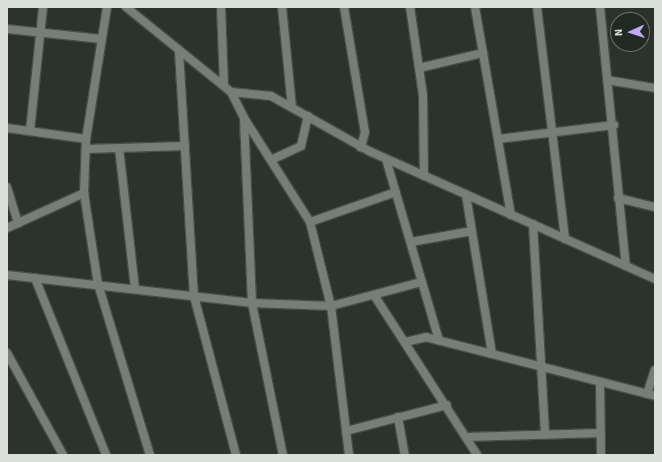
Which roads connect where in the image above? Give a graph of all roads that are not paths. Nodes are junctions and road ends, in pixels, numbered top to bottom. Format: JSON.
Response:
{"nodes":[{"id":1,"x":43,"y":7,"type":"edge"},
{"id":2,"x":107,"y":7,"type":"edge"},
{"id":3,"x":126,"y":7,"type":"edge"},
{"id":4,"x":221,"y":7,"type":"edge"},
{"id":5,"x":282,"y":7,"type":"edge"},
{"id":6,"x":344,"y":7,"type":"edge"},
{"id":7,"x":410,"y":7,"type":"edge"},
{"id":8,"x":475,"y":7,"type":"edge"},
{"id":9,"x":537,"y":7,"type":"edge"},
{"id":10,"x":600,"y":7,"type":"edge"},
{"id":11,"x":7,"y":29,"type":"edge"},
{"id":12,"x":38,"y":32,"type":"junction"},
{"id":13,"x":101,"y":39,"type":"junction"},
{"id":14,"x":179,"y":52,"type":"junction"},
{"id":15,"x":483,"y":53,"type":"junction"},
{"id":16,"x":419,"y":68,"type":"junction"},
{"id":17,"x":607,"y":80,"type":"junction"},
{"id":18,"x":224,"y":86,"type":"junction"},
{"id":19,"x":655,"y":88,"type":"edge"},
{"id":20,"x":231,"y":92,"type":"junction"},
{"id":21,"x":292,"y":106,"type":"junction"},
{"id":22,"x":308,"y":116,"type":"junction"},
{"id":23,"x":244,"y":118,"type":"junction"},
{"id":24,"x":613,"y":125,"type":"junction"},
{"id":25,"x":7,"y":128,"type":"edge"},
{"id":26,"x":30,"y":131,"type":"junction"},
{"id":27,"x":552,"y":132,"type":"junction"},
{"id":28,"x":86,"y":139,"type":"junction"},
{"id":29,"x":498,"y":139,"type":"junction"},
{"id":30,"x":185,"y":146,"type":"junction"},
{"id":31,"x":361,"y":146,"type":"junction"},
{"id":32,"x":119,"y":148,"type":"junction"},
{"id":33,"x":86,"y":149,"type":"junction"},
{"id":34,"x":386,"y":159,"type":"junction"},
{"id":35,"x":271,"y":160,"type":"junction"},
{"id":36,"x":424,"y":176,"type":"junction"},
{"id":37,"x":7,"y":187,"type":"edge"},
{"id":38,"x":396,"y":192,"type":"junction"},
{"id":39,"x":84,"y":193,"type":"junction"},
{"id":40,"x":466,"y":195,"type":"junction"},
{"id":41,"x":618,"y":198,"type":"junction"},
{"id":42,"x":655,"y":207,"type":"edge"},
{"id":43,"x":511,"y":215,"type":"junction"},
{"id":44,"x":310,"y":222,"type":"junction"},
{"id":45,"x":18,"y":223,"type":"junction"},
{"id":46,"x":532,"y":224,"type":"junction"},
{"id":47,"x":7,"y":228,"type":"edge"},
{"id":48,"x":472,"y":231,"type":"junction"},
{"id":49,"x":565,"y":239,"type":"junction"},
{"id":50,"x":411,"y":242,"type":"junction"},
{"id":51,"x":626,"y":266,"type":"junction"},
{"id":52,"x":7,"y":275,"type":"edge"},
{"id":53,"x":35,"y":278,"type":"junction"},
{"id":54,"x":655,"y":279,"type":"edge"},
{"id":55,"x":422,"y":282,"type":"junction"},
{"id":56,"x":98,"y":284,"type":"junction"},
{"id":57,"x":135,"y":288,"type":"junction"},
{"id":58,"x":374,"y":295,"type":"junction"},
{"id":59,"x":194,"y":296,"type":"junction"},
{"id":60,"x":252,"y":303,"type":"junction"},
{"id":61,"x":331,"y":306,"type":"junction"},
{"id":62,"x":438,"y":340,"type":"junction"},
{"id":63,"x":405,"y":342,"type":"junction"},
{"id":64,"x":7,"y":353,"type":"edge"},
{"id":65,"x":492,"y":354,"type":"junction"},
{"id":66,"x":541,"y":367,"type":"junction"},
{"id":67,"x":655,"y":370,"type":"edge"},
{"id":68,"x":600,"y":382,"type":"junction"},
{"id":69,"x":651,"y":395,"type":"edge"},
{"id":70,"x":447,"y":405,"type":"junction"},
{"id":71,"x":398,"y":418,"type":"junction"},
{"id":72,"x":346,"y":431,"type":"junction"},
{"id":73,"x":601,"y":433,"type":"junction"},
{"id":74,"x":545,"y":435,"type":"junction"},
{"id":75,"x":466,"y":437,"type":"junction"},
{"id":76,"x":63,"y":455,"type":"edge"},
{"id":77,"x":106,"y":455,"type":"edge"},
{"id":78,"x":150,"y":455,"type":"edge"},
{"id":79,"x":236,"y":455,"type":"edge"},
{"id":80,"x":283,"y":455,"type":"edge"},
{"id":81,"x":349,"y":455,"type":"edge"},
{"id":82,"x":405,"y":455,"type":"edge"},
{"id":83,"x":477,"y":455,"type":"edge"},
{"id":84,"x":602,"y":455,"type":"edge"}],
"edges":[{"from":1,"to":12,"type":"street"},
{"from":2,"to":13,"type":"street"},
{"from":3,"to":14,"type":"street"},
{"from":4,"to":18,"type":"street"},
{"from":5,"to":21,"type":"street"},
{"from":6,"to":31,"type":"street"},
{"from":7,"to":16,"type":"street"},
{"from":8,"to":15,"type":"street"},
{"from":9,"to":27,"type":"street"},
{"from":10,"to":17,"type":"street"},
{"from":11,"to":12,"type":"street"},
{"from":12,"to":13,"type":"street"},
{"from":12,"to":26,"type":"street"},
{"from":13,"to":28,"type":"street"},
{"from":14,"to":18,"type":"street"},
{"from":14,"to":30,"type":"street"},
{"from":15,"to":16,"type":"street"},
{"from":15,"to":29,"type":"street"},
{"from":16,"to":36,"type":"street"},
{"from":17,"to":19,"type":"street"},
{"from":17,"to":24,"type":"street"},
{"from":18,"to":20,"type":"street"},
{"from":20,"to":21,"type":"street"},
{"from":20,"to":23,"type":"street"},
{"from":21,"to":22,"type":"street"},
{"from":22,"to":31,"type":"street"},
{"from":22,"to":35,"type":"street"},
{"from":23,"to":35,"type":"street"},
{"from":23,"to":60,"type":"street"},
{"from":24,"to":27,"type":"street"},
{"from":24,"to":41,"type":"street"},
{"from":25,"to":26,"type":"street"},
{"from":26,"to":28,"type":"street"},
{"from":27,"to":29,"type":"street"},
{"from":27,"to":49,"type":"street"},
{"from":28,"to":33,"type":"street"},
{"from":29,"to":43,"type":"street"},
{"from":30,"to":32,"type":"street"},
{"from":30,"to":59,"type":"street"},
{"from":31,"to":34,"type":"street"},
{"from":32,"to":33,"type":"street"},
{"from":32,"to":57,"type":"street"},
{"from":33,"to":39,"type":"street"},
{"from":34,"to":36,"type":"street"},
{"from":34,"to":38,"type":"street"},
{"from":35,"to":44,"type":"street"},
{"from":36,"to":40,"type":"street"},
{"from":37,"to":45,"type":"street"},
{"from":38,"to":44,"type":"street"},
{"from":38,"to":50,"type":"street"},
{"from":39,"to":45,"type":"street"},
{"from":39,"to":56,"type":"street"},
{"from":40,"to":43,"type":"street"},
{"from":40,"to":48,"type":"street"},
{"from":41,"to":42,"type":"street"},
{"from":41,"to":51,"type":"street"},
{"from":43,"to":46,"type":"street"},
{"from":44,"to":61,"type":"street"},
{"from":45,"to":47,"type":"street"},
{"from":46,"to":49,"type":"street"},
{"from":46,"to":66,"type":"street"},
{"from":48,"to":50,"type":"street"},
{"from":48,"to":65,"type":"street"},
{"from":49,"to":51,"type":"street"},
{"from":50,"to":55,"type":"street"},
{"from":51,"to":54,"type":"street"},
{"from":52,"to":53,"type":"street"},
{"from":53,"to":56,"type":"street"},
{"from":53,"to":77,"type":"street"},
{"from":55,"to":58,"type":"street"},
{"from":55,"to":62,"type":"street"},
{"from":56,"to":57,"type":"street"},
{"from":56,"to":78,"type":"street"},
{"from":57,"to":59,"type":"street"},
{"from":58,"to":61,"type":"street"},
{"from":58,"to":63,"type":"street"},
{"from":59,"to":60,"type":"street"},
{"from":59,"to":79,"type":"street"},
{"from":60,"to":61,"type":"street"},
{"from":60,"to":80,"type":"street"},
{"from":61,"to":72,"type":"street"},
{"from":62,"to":63,"type":"street"},
{"from":62,"to":65,"type":"street"},
{"from":63,"to":70,"type":"street"},
{"from":64,"to":76,"type":"street"},
{"from":65,"to":66,"type":"street"},
{"from":66,"to":68,"type":"street"},
{"from":66,"to":74,"type":"street"},
{"from":67,"to":69,"type":"street"},
{"from":68,"to":69,"type":"street"},
{"from":68,"to":73,"type":"street"},
{"from":70,"to":71,"type":"street"},
{"from":70,"to":75,"type":"street"},
{"from":71,"to":72,"type":"street"},
{"from":71,"to":82,"type":"street"},
{"from":72,"to":81,"type":"street"},
{"from":73,"to":74,"type":"street"},
{"from":73,"to":84,"type":"street"},
{"from":74,"to":75,"type":"street"},
{"from":75,"to":83,"type":"street"}]}
